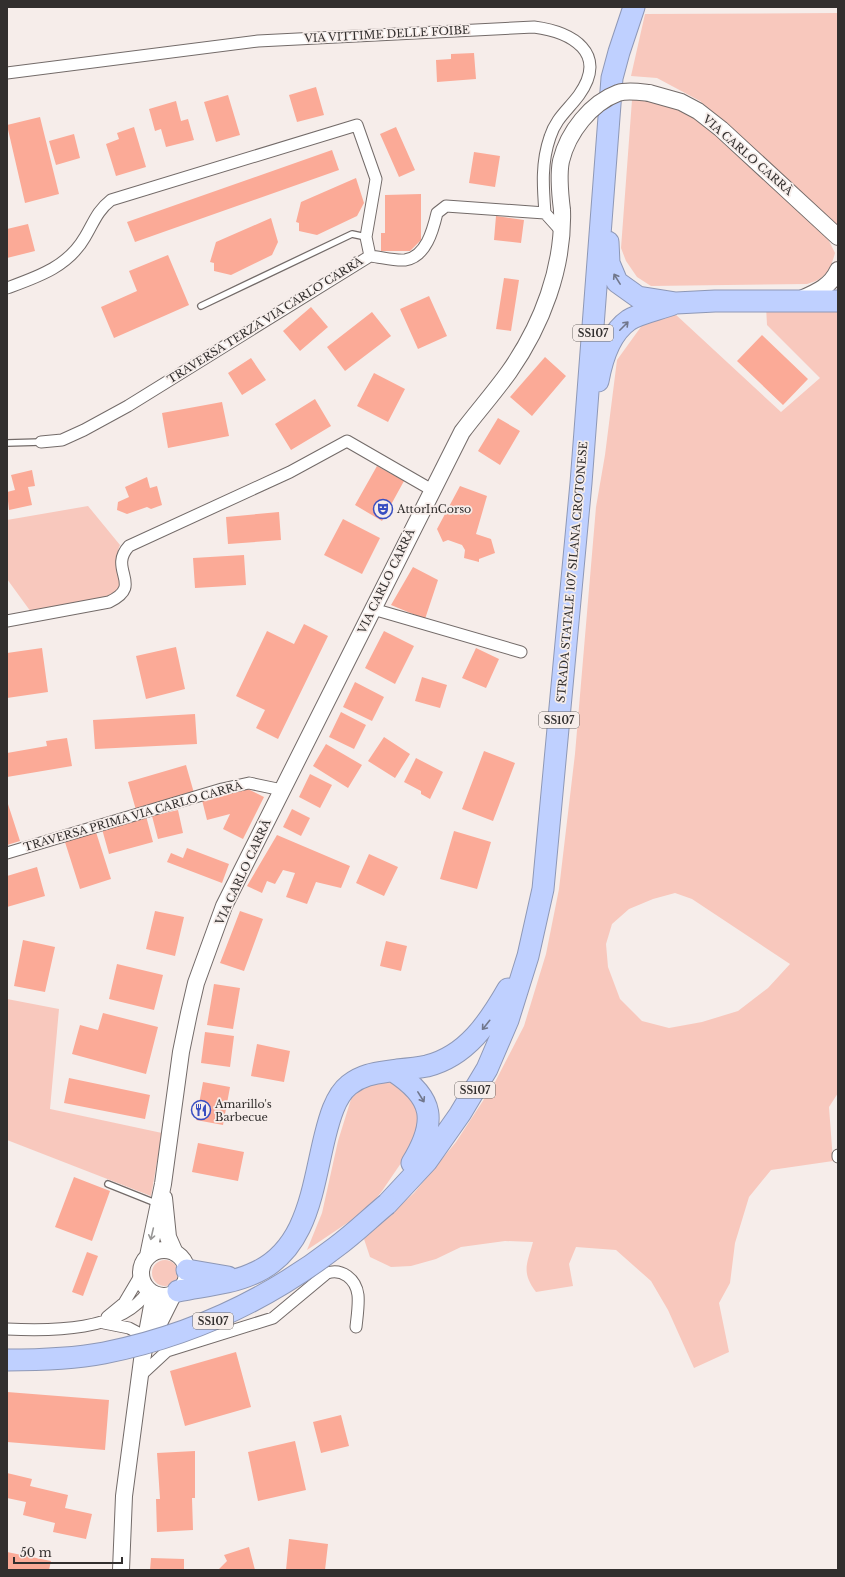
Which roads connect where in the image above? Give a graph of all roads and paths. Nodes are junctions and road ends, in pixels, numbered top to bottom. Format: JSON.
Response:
{"nodes":[{"id":1,"x":634,"y":7,"type":"edge"},
{"id":2,"x":7,"y":73,"type":"edge"},
{"id":3,"x":605,"y":183,"type":"junction"},
{"id":4,"x":545,"y":213,"type":"junction"},
{"id":5,"x":833,"y":232,"type":"edge"},
{"id":6,"x":563,"y":234,"type":"junction"},
{"id":7,"x":366,"y":237,"type":"junction"},
{"id":8,"x":838,"y":248,"type":"edge"},
{"id":9,"x":370,"y":256,"type":"junction"},
{"id":10,"x":838,"y":270,"type":"edge"},
{"id":11,"x":7,"y":288,"type":"edge"},
{"id":12,"x":797,"y":300,"type":"junction"},
{"id":13,"x":838,"y":301,"type":"edge"},
{"id":14,"x":676,"y":303,"type":"junction"},
{"id":15,"x":200,"y":306,"type":"dead end"},
{"id":16,"x":42,"y":442,"type":"joint"},
{"id":17,"x":7,"y":443,"type":"edge"},
{"id":18,"x":581,"y":482,"type":"junction"},
{"id":19,"x":432,"y":490,"type":"junction"},
{"id":20,"x":373,"y":609,"type":"junction"},
{"id":21,"x":7,"y":621,"type":"edge"},
{"id":22,"x":521,"y":652,"type":"dead end"},
{"id":23,"x":282,"y":790,"type":"junction"},
{"id":24,"x":7,"y":853,"type":"edge"},
{"id":25,"x":528,"y":956,"type":"junction"},
{"id":26,"x":393,"y":1071,"type":"junction"},
{"id":27,"x":108,"y":1184,"type":"dead end"},
{"id":28,"x":163,"y":1184,"type":"junction"},
{"id":29,"x":387,"y":1204,"type":"junction"},
{"id":30,"x":158,"y":1205,"type":"junction"},
{"id":31,"x":175,"y":1253,"type":"junction"},
{"id":32,"x":148,"y":1256,"type":"junction"},
{"id":33,"x":187,"y":1270,"type":"junction"},
{"id":34,"x":140,"y":1276,"type":"junction"},
{"id":35,"x":237,"y":1279,"type":"junction"},
{"id":36,"x":151,"y":1293,"type":"junction"},
{"id":37,"x":176,"y":1293,"type":"junction"},
{"id":38,"x":102,"y":1322,"type":"junction"},
{"id":39,"x":356,"y":1326,"type":"dead end"},
{"id":40,"x":7,"y":1329,"type":"edge"},
{"id":41,"x":146,"y":1337,"type":"junction"},
{"id":42,"x":7,"y":1360,"type":"edge"},
{"id":43,"x":141,"y":1368,"type":"junction"},
{"id":44,"x":121,"y":1570,"type":"edge"}],
"edges":[{"from":1,"to":3,"type":"highway","name":"STRADA STATALE 107 SILANA CROTONESE","number":"SS107"},
{"from":2,"to":4,"type":"street","name":"VIA VITTIME DELLE FOIBE"},
{"from":14,"to":3,"type":"highway","one_way":true},
{"from":3,"to":18,"type":"highway","name":"STRADA STATALE 107 SILANA CROTONESE","number":"SS107"},
{"from":4,"to":6,"type":"street"},
{"from":4,"to":9,"type":"street","name":"TRAVERSA TERZA VIA CARLO CARRÀ"},
{"from":5,"to":6,"type":"main road","name":"VIA CARLO CARRÀ","bridge":true},
{"from":5,"to":8,"type":"main road","name":"VIA CARLO CARRÀ"},
{"from":6,"to":19,"type":"main road","name":"VIA CARLO CARRÀ"},
{"from":7,"to":9,"type":"street"},
{"from":7,"to":11,"type":"street"},
{"from":7,"to":15,"type":"lane"},
{"from":9,"to":16,"type":"street","name":"TRAVERSA TERZA VIA CARLO CARRÀ"},
{"from":10,"to":12,"type":"main road"},
{"from":12,"to":13,"type":"highway"},
{"from":12,"to":14,"type":"highway"},
{"from":18,"to":14,"type":"highway","one_way":true},
{"from":16,"to":17,"type":"lane"},
{"from":18,"to":25,"type":"highway","name":"STRADA STATALE 107 SILANA CROTONESE","number":"SS107"},
{"from":19,"to":20,"type":"main road","name":"VIA CARLO CARRÀ"},
{"from":19,"to":21,"type":"street"},
{"from":20,"to":22,"type":"street"},
{"from":20,"to":23,"type":"main road","name":"VIA CARLO CARRÀ"},
{"from":23,"to":24,"type":"street","name":"TRAVERSA PRIMA VIA CARLO CARRÀ"},
{"from":23,"to":28,"type":"main road","name":"VIA CARLO CARRÀ"},
{"from":25,"to":26,"type":"highway","one_way":true},
{"from":25,"to":29,"type":"highway","name":"STRADA STATALE 107 SILANA CROTONESE","number":"SS107"},
{"from":26,"to":29,"type":"highway","one_way":true},
{"from":26,"to":35,"type":"highway"},
{"from":27,"to":30,"type":"lane"},
{"from":28,"to":30,"type":"main road","name":"VIA CARLO CARRÀ"},
{"from":28,"to":31,"type":"main road","name":"VIA CARLO CARRÀ"},
{"from":29,"to":42,"type":"highway","name":"STRADA STATALE 107 SILANA CROTONESE","number":"SS107","bridge":true},
{"from":30,"to":32,"type":"main road","name":"VIA CARLO CARRÀ","one_way":true},
{"from":31,"to":32,"type":"main road"},
{"from":31,"to":33,"type":"main road"},
{"from":32,"to":34,"type":"main road"},
{"from":33,"to":35,"type":"highway"},
{"from":33,"to":37,"type":"main road"},
{"from":34,"to":36,"type":"main road"},
{"from":34,"to":38,"type":"street"},
{"from":35,"to":37,"type":"highway"},
{"from":36,"to":37,"type":"main road"},
{"from":36,"to":38,"type":"street"},
{"from":36,"to":41,"type":"main road"},
{"from":37,"to":43,"type":"main road"},
{"from":38,"to":40,"type":"street"},
{"from":38,"to":41,"type":"street"},
{"from":39,"to":43,"type":"street"},
{"from":41,"to":43,"type":"main road"},
{"from":43,"to":44,"type":"main road"}]}
